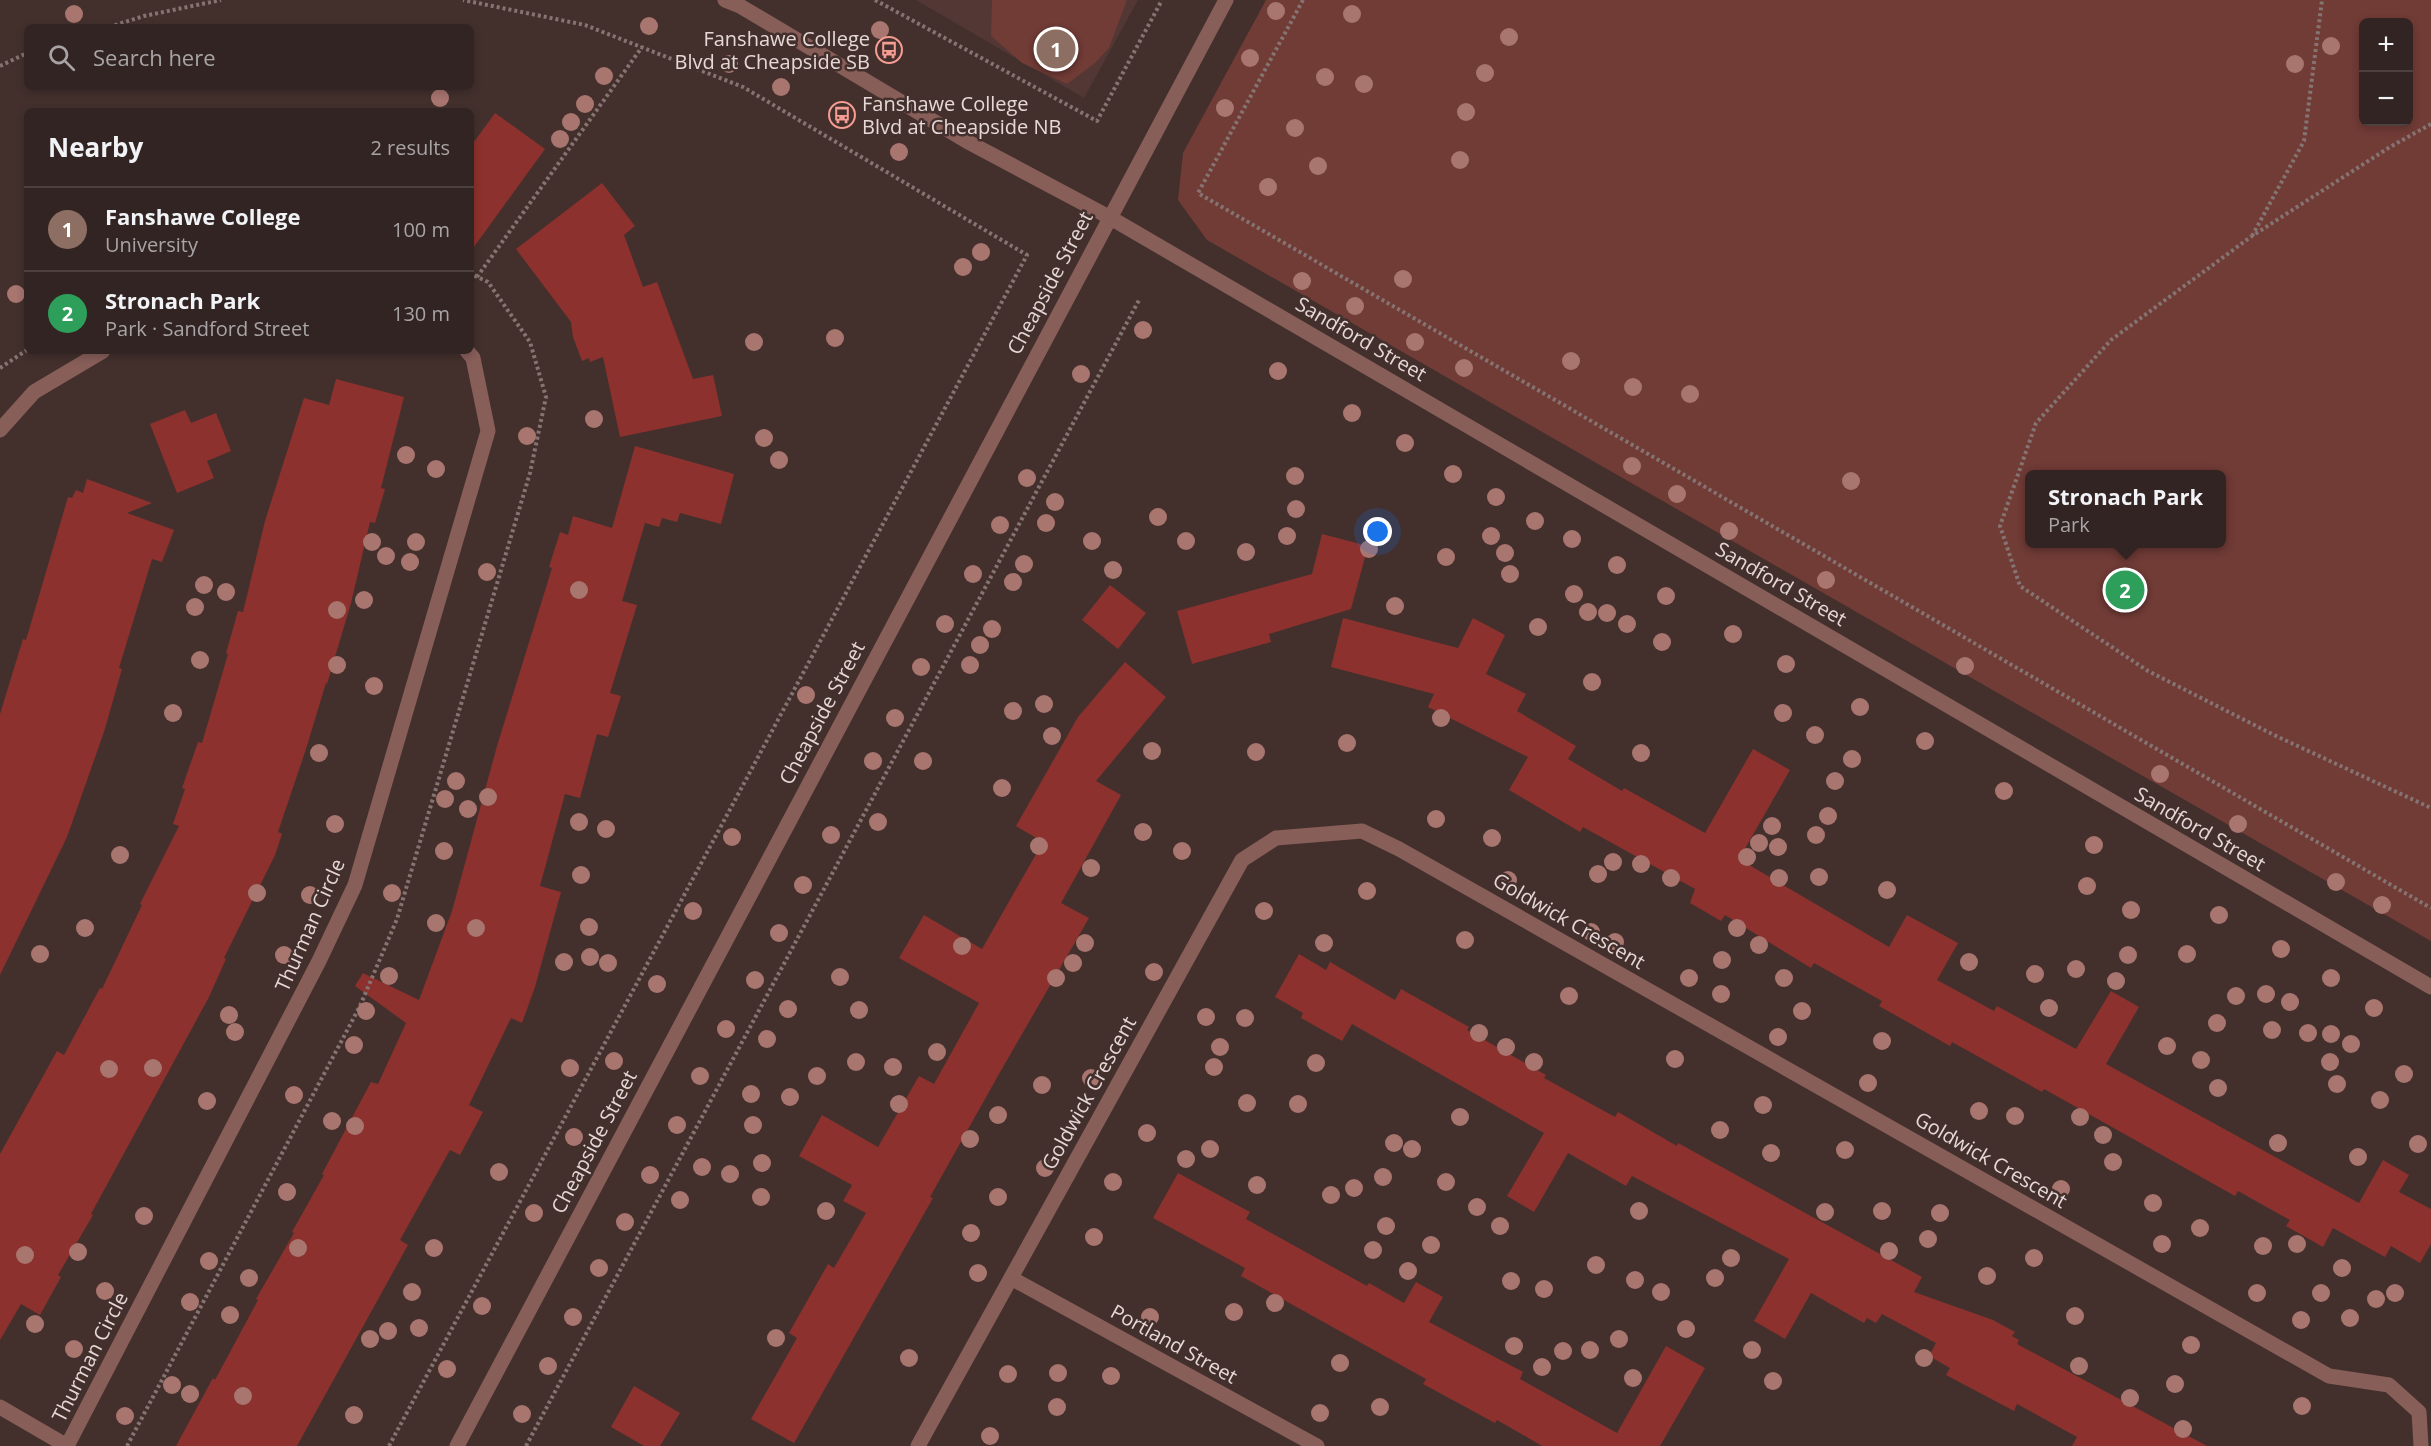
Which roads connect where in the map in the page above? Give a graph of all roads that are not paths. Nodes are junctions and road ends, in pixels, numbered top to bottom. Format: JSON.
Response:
{"nodes":[{"id":1,"x":725,"y":0,"type":"edge"},
{"id":2,"x":1226,"y":0,"type":"edge"},
{"id":3,"x":1109,"y":217,"type":"junction"},
{"id":4,"x":98,"y":354,"type":"edge"},
{"id":5,"x":470,"y":354,"type":"edge"},
{"id":6,"x":0,"y":430,"type":"edge"},
{"id":7,"x":2431,"y":987,"type":"edge"},
{"id":8,"x":1011,"y":1278,"type":"junction"},
{"id":9,"x":0,"y":1407,"type":"edge"},
{"id":10,"x":67,"y":1446,"type":"edge"},
{"id":11,"x":457,"y":1446,"type":"edge"},
{"id":12,"x":918,"y":1446,"type":"edge"},
{"id":13,"x":1317,"y":1446,"type":"edge"},
{"id":14,"x":2421,"y":1446,"type":"edge"}],
"edges":[{"from":1,"to":3,"type":"street","name":"Sandford Street"},
{"from":2,"to":3,"type":"street","name":"Cheapside Street"},
{"from":3,"to":7,"type":"street","name":"Sandford Street"},
{"from":3,"to":11,"type":"street","name":"Cheapside Street"},
{"from":4,"to":6,"type":"street"},
{"from":5,"to":10,"type":"street","name":"Thurman Circle"},
{"from":8,"to":12,"type":"street","name":"Goldwick Crescent"},
{"from":8,"to":13,"type":"street","name":"Portland Street"},
{"from":8,"to":14,"type":"street","name":"Goldwick Crescent"},
{"from":9,"to":10,"type":"street","name":"Thurman Circle"}]}
